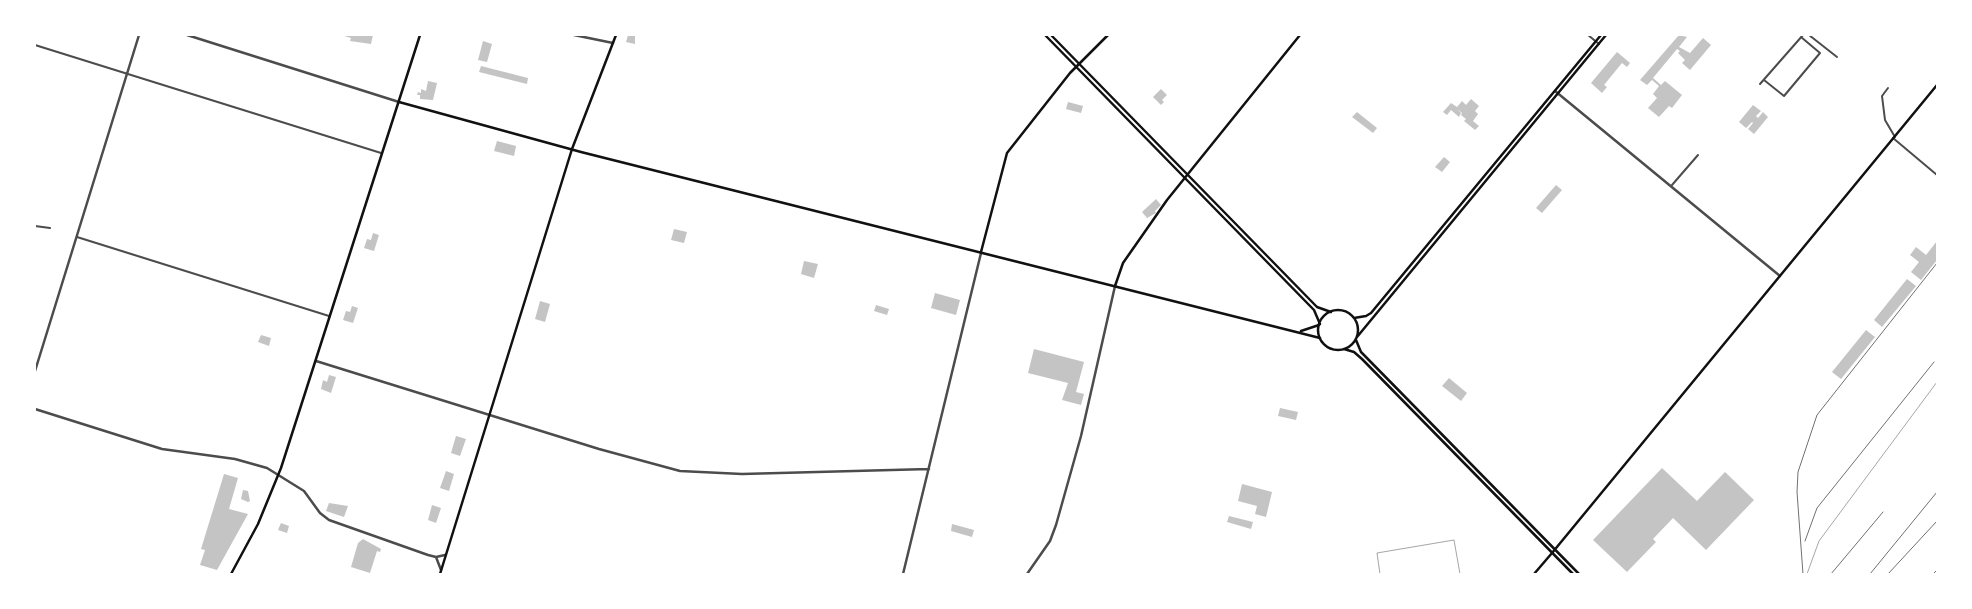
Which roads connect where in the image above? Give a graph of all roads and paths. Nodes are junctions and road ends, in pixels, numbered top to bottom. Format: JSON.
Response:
{"nodes":[{"id":1,"x":139,"y":35,"type":"edge"},
{"id":2,"x":187,"y":35,"type":"edge"},
{"id":3,"x":420,"y":35,"type":"edge"},
{"id":4,"x":574,"y":35,"type":"edge"},
{"id":5,"x":616,"y":35,"type":"edge"},
{"id":6,"x":1045,"y":35,"type":"edge"},
{"id":7,"x":1051,"y":35,"type":"edge"},
{"id":8,"x":1108,"y":35,"type":"edge"},
{"id":9,"x":1300,"y":35,"type":"edge"},
{"id":10,"x":1588,"y":35,"type":"edge"},
{"id":11,"x":1601,"y":35,"type":"edge"},
{"id":12,"x":1606,"y":35,"type":"edge"},
{"id":13,"x":1809,"y":35,"type":"edge"},
{"id":14,"x":1802,"y":36,"type":"edge"},
{"id":15,"x":1596,"y":41,"type":"junction"},
{"id":16,"x":613,"y":43,"type":"junction"},
{"id":17,"x":1599,"y":44,"type":"junction"},
{"id":18,"x":35,"y":45,"type":"edge"},
{"id":19,"x":1837,"y":57,"type":"dead end"},
{"id":20,"x":1079,"y":64,"type":"junction"},
{"id":21,"x":1076,"y":67,"type":"junction"},
{"id":22,"x":127,"y":73,"type":"junction"},
{"id":23,"x":1764,"y":80,"type":"junction"},
{"id":24,"x":1760,"y":84,"type":"dead end"},
{"id":25,"x":1937,"y":85,"type":"edge"},
{"id":26,"x":1888,"y":88,"type":"dead end"},
{"id":27,"x":1555,"y":91,"type":"junction"},
{"id":28,"x":1559,"y":94,"type":"junction"},
{"id":29,"x":399,"y":102,"type":"junction"},
{"id":30,"x":1894,"y":138,"type":"junction"},
{"id":31,"x":572,"y":149,"type":"junction"},
{"id":32,"x":381,"y":153,"type":"junction"},
{"id":33,"x":1698,"y":155,"type":"dead end"},
{"id":34,"x":1186,"y":174,"type":"junction"},
{"id":35,"x":1937,"y":175,"type":"edge"},
{"id":36,"x":1184,"y":178,"type":"junction"},
{"id":37,"x":1672,"y":185,"type":"junction"},
{"id":38,"x":35,"y":226,"type":"edge"},
{"id":39,"x":50,"y":228,"type":"dead end"},
{"id":40,"x":77,"y":237,"type":"junction"},
{"id":41,"x":981,"y":252,"type":"junction"},
{"id":42,"x":1780,"y":276,"type":"junction"},
{"id":43,"x":1115,"y":286,"type":"junction"},
{"id":44,"x":1331,"y":312,"type":"junction"},
{"id":45,"x":329,"y":316,"type":"junction"},
{"id":46,"x":1354,"y":318,"type":"junction"},
{"id":47,"x":1320,"y":324,"type":"junction"},
{"id":48,"x":1300,"y":331,"type":"junction"},
{"id":49,"x":1320,"y":338,"type":"junction"},
{"id":50,"x":1356,"y":338,"type":"junction"},
{"id":51,"x":1344,"y":349,"type":"junction"},
{"id":52,"x":1364,"y":357,"type":"junction"},
{"id":53,"x":316,"y":361,"type":"junction"},
{"id":54,"x":35,"y":371,"type":"edge"},
{"id":55,"x":1937,"y":382,"type":"edge"},
{"id":56,"x":35,"y":409,"type":"edge"},
{"id":57,"x":489,"y":415,"type":"junction"},
{"id":58,"x":929,"y":469,"type":"junction"},
{"id":59,"x":278,"y":476,"type":"junction"},
{"id":60,"x":1555,"y":549,"type":"junction"},
{"id":61,"x":1552,"y":553,"type":"junction"},
{"id":62,"x":446,"y":555,"type":"junction"},
{"id":63,"x":436,"y":557,"type":"junction"},
{"id":64,"x":441,"y":570,"type":"junction"},
{"id":65,"x":231,"y":574,"type":"edge"},
{"id":66,"x":441,"y":574,"type":"edge"},
{"id":67,"x":902,"y":574,"type":"edge"},
{"id":68,"x":1027,"y":574,"type":"edge"},
{"id":69,"x":1380,"y":574,"type":"edge"},
{"id":70,"x":1460,"y":574,"type":"edge"},
{"id":71,"x":1534,"y":574,"type":"edge"},
{"id":72,"x":1573,"y":574,"type":"edge"},
{"id":73,"x":1579,"y":574,"type":"edge"},
{"id":74,"x":1807,"y":574,"type":"edge"}],
"edges":[{"from":1,"to":22,"type":"street"},
{"from":2,"to":29,"type":"street"},
{"from":3,"to":29,"type":"main road"},
{"from":4,"to":16,"type":"street"},
{"from":5,"to":16,"type":"main road"},
{"from":6,"to":21,"type":"main road"},
{"from":7,"to":20,"type":"main road"},
{"from":8,"to":20,"type":"main road"},
{"from":9,"to":34,"type":"main road"},
{"from":10,"to":15,"type":"street"},
{"from":11,"to":15,"type":"main road"},
{"from":12,"to":17,"type":"main road"},
{"from":13,"to":19,"type":"street"},
{"from":14,"to":23,"type":"street"},
{"from":14,"to":23,"type":"street"},
{"from":15,"to":17,"type":"street"},
{"from":15,"to":27,"type":"main road"},
{"from":16,"to":31,"type":"main road"},
{"from":17,"to":28,"type":"main road"},
{"from":18,"to":22,"type":"street"},
{"from":20,"to":21,"type":"main road"},
{"from":20,"to":34,"type":"main road"},
{"from":21,"to":36,"type":"main road"},
{"from":21,"to":41,"type":"main road"},
{"from":22,"to":32,"type":"street"},
{"from":22,"to":40,"type":"street"},
{"from":23,"to":24,"type":"street"},
{"from":25,"to":30,"type":"main road"},
{"from":26,"to":30,"type":"street"},
{"from":27,"to":28,"type":"street"},
{"from":27,"to":46,"type":"main road"},
{"from":28,"to":37,"type":"street"},
{"from":28,"to":50,"type":"main road"},
{"from":29,"to":31,"type":"main road"},
{"from":29,"to":32,"type":"main road"},
{"from":30,"to":35,"type":"street"},
{"from":30,"to":42,"type":"main road"},
{"from":31,"to":41,"type":"main road"},
{"from":31,"to":57,"type":"main road"},
{"from":32,"to":45,"type":"main road"},
{"from":33,"to":37,"type":"street"},
{"from":34,"to":36,"type":"main road"},
{"from":34,"to":44,"type":"main road"},
{"from":36,"to":43,"type":"main road"},
{"from":36,"to":47,"type":"main road"},
{"from":37,"to":42,"type":"street"},
{"from":38,"to":39,"type":"street"},
{"from":40,"to":45,"type":"street"},
{"from":40,"to":54,"type":"street"},
{"from":41,"to":43,"type":"main road"},
{"from":41,"to":58,"type":"street"},
{"from":42,"to":60,"type":"main road"},
{"from":43,"to":48,"type":"main road"},
{"from":43,"to":68,"type":"street"},
{"from":44,"to":46,"type":"main road"},
{"from":44,"to":47,"type":"main road"},
{"from":45,"to":53,"type":"main road"},
{"from":46,"to":50,"type":"main road"},
{"from":47,"to":48,"type":"main road"},
{"from":47,"to":49,"type":"main road"},
{"from":48,"to":49,"type":"main road"},
{"from":49,"to":51,"type":"main road"},
{"from":50,"to":51,"type":"main road"},
{"from":50,"to":52,"type":"main road"},
{"from":51,"to":52,"type":"main road"},
{"from":52,"to":60,"type":"main road"},
{"from":52,"to":61,"type":"main road"},
{"from":53,"to":57,"type":"street"},
{"from":53,"to":59,"type":"main road"},
{"from":55,"to":74,"type":"lane"},
{"from":56,"to":59,"type":"street"},
{"from":57,"to":58,"type":"street"},
{"from":57,"to":62,"type":"main road"},
{"from":58,"to":67,"type":"street"},
{"from":59,"to":63,"type":"street"},
{"from":59,"to":65,"type":"main road"},
{"from":60,"to":61,"type":"main road"},
{"from":60,"to":73,"type":"main road"},
{"from":61,"to":71,"type":"main road"},
{"from":61,"to":72,"type":"main road"},
{"from":62,"to":63,"type":"street"},
{"from":62,"to":64,"type":"main road"},
{"from":63,"to":64,"type":"street"},
{"from":64,"to":66,"type":"main road"},
{"from":69,"to":70,"type":"lane"}]}
